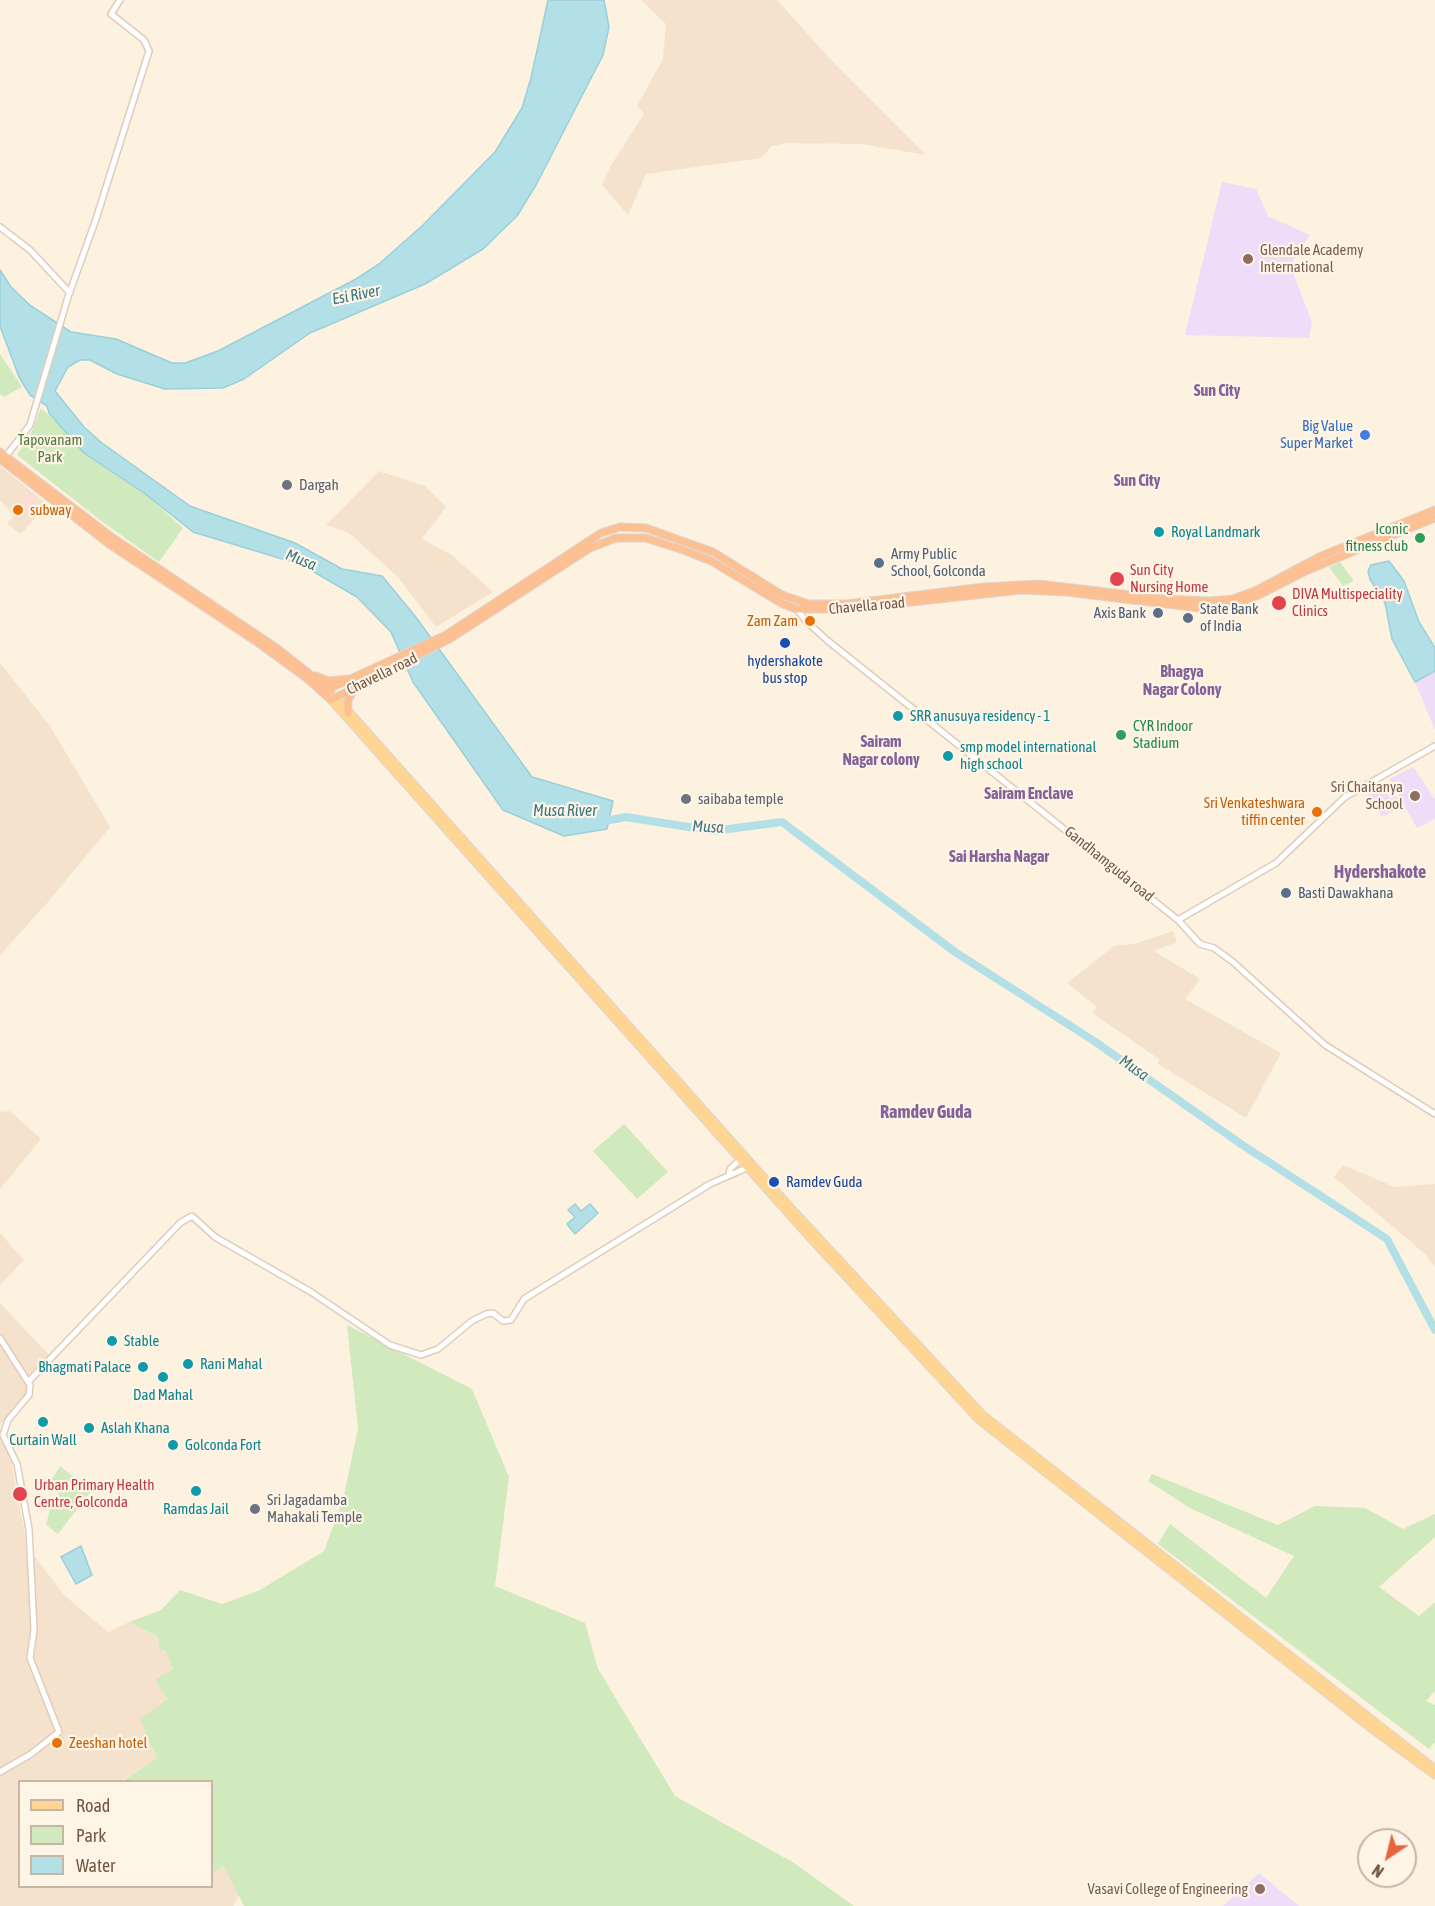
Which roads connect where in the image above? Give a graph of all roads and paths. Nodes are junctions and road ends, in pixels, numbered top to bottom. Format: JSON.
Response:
{"nodes":[{"id":1,"x":120,"y":0,"type":"edge"},
{"id":2,"x":0,"y":227,"type":"edge"},
{"id":3,"x":69,"y":295,"type":"junction"},
{"id":4,"x":2,"y":456,"type":"edge"},
{"id":5,"x":1435,"y":510,"type":"edge"},
{"id":6,"x":1435,"y":518,"type":"edge"},
{"id":7,"x":796,"y":600,"type":"junction"},
{"id":8,"x":796,"y":609,"type":"junction"},
{"id":9,"x":459,"y":630,"type":"junction"},
{"id":10,"x":292,"y":660,"type":"junction"},
{"id":11,"x":351,"y":679,"type":"junction"},
{"id":12,"x":355,"y":688,"type":"junction"},
{"id":13,"x":332,"y":694,"type":"junction"},
{"id":14,"x":348,"y":712,"type":"junction"},
{"id":15,"x":1435,"y":746,"type":"edge"},
{"id":16,"x":1178,"y":920,"type":"junction"},
{"id":17,"x":1435,"y":1114,"type":"edge"},
{"id":18,"x":743,"y":1157,"type":"junction"},
{"id":19,"x":750,"y":1166,"type":"junction"},
{"id":20,"x":729,"y":1174,"type":"junction"},
{"id":21,"x":0,"y":1338,"type":"edge"},
{"id":22,"x":29,"y":1381,"type":"junction"},
{"id":23,"x":1435,"y":1768,"type":"edge"},
{"id":24,"x":0,"y":1772,"type":"edge"},
{"id":25,"x":1435,"y":1775,"type":"edge"}],
"edges":[{"from":1,"to":3,"type":"street"},
{"from":2,"to":3,"type":"street"},
{"from":3,"to":4,"type":"street"},
{"from":4,"to":10,"type":"highway"},
{"from":4,"to":13,"type":"highway"},
{"from":5,"to":7,"type":"highway","name":"Chavella road"},
{"from":6,"to":8,"type":"highway","name":"Chavella road"},
{"from":7,"to":8,"type":"street"},
{"from":7,"to":9,"type":"highway","name":"Chavella road"},
{"from":8,"to":9,"type":"highway","name":"Chavella road"},
{"from":8,"to":16,"type":"street","name":"Gandhamguda road"},
{"from":9,"to":11,"type":"highway","name":"Chavella road"},
{"from":9,"to":12,"type":"highway","name":"Chavella road"},
{"from":10,"to":11,"type":"highway"},
{"from":10,"to":13,"type":"highway"},
{"from":11,"to":13,"type":"highway","name":"Chavella road"},
{"from":12,"to":13,"type":"highway","name":"Chavella road"},
{"from":12,"to":14,"type":"highway"},
{"from":13,"to":14,"type":"main road"},
{"from":13,"to":18,"type":"main road"},
{"from":14,"to":18,"type":"main road"},
{"from":15,"to":16,"type":"street"},
{"from":16,"to":17,"type":"street","name":"Gandhamguda road"},
{"from":18,"to":19,"type":"main road"},
{"from":18,"to":20,"type":"street"},
{"from":19,"to":20,"type":"street"},
{"from":19,"to":23,"type":"main road"},
{"from":19,"to":25,"type":"main road"},
{"from":20,"to":22,"type":"street"},
{"from":21,"to":22,"type":"street"},
{"from":22,"to":24,"type":"street"}]}
